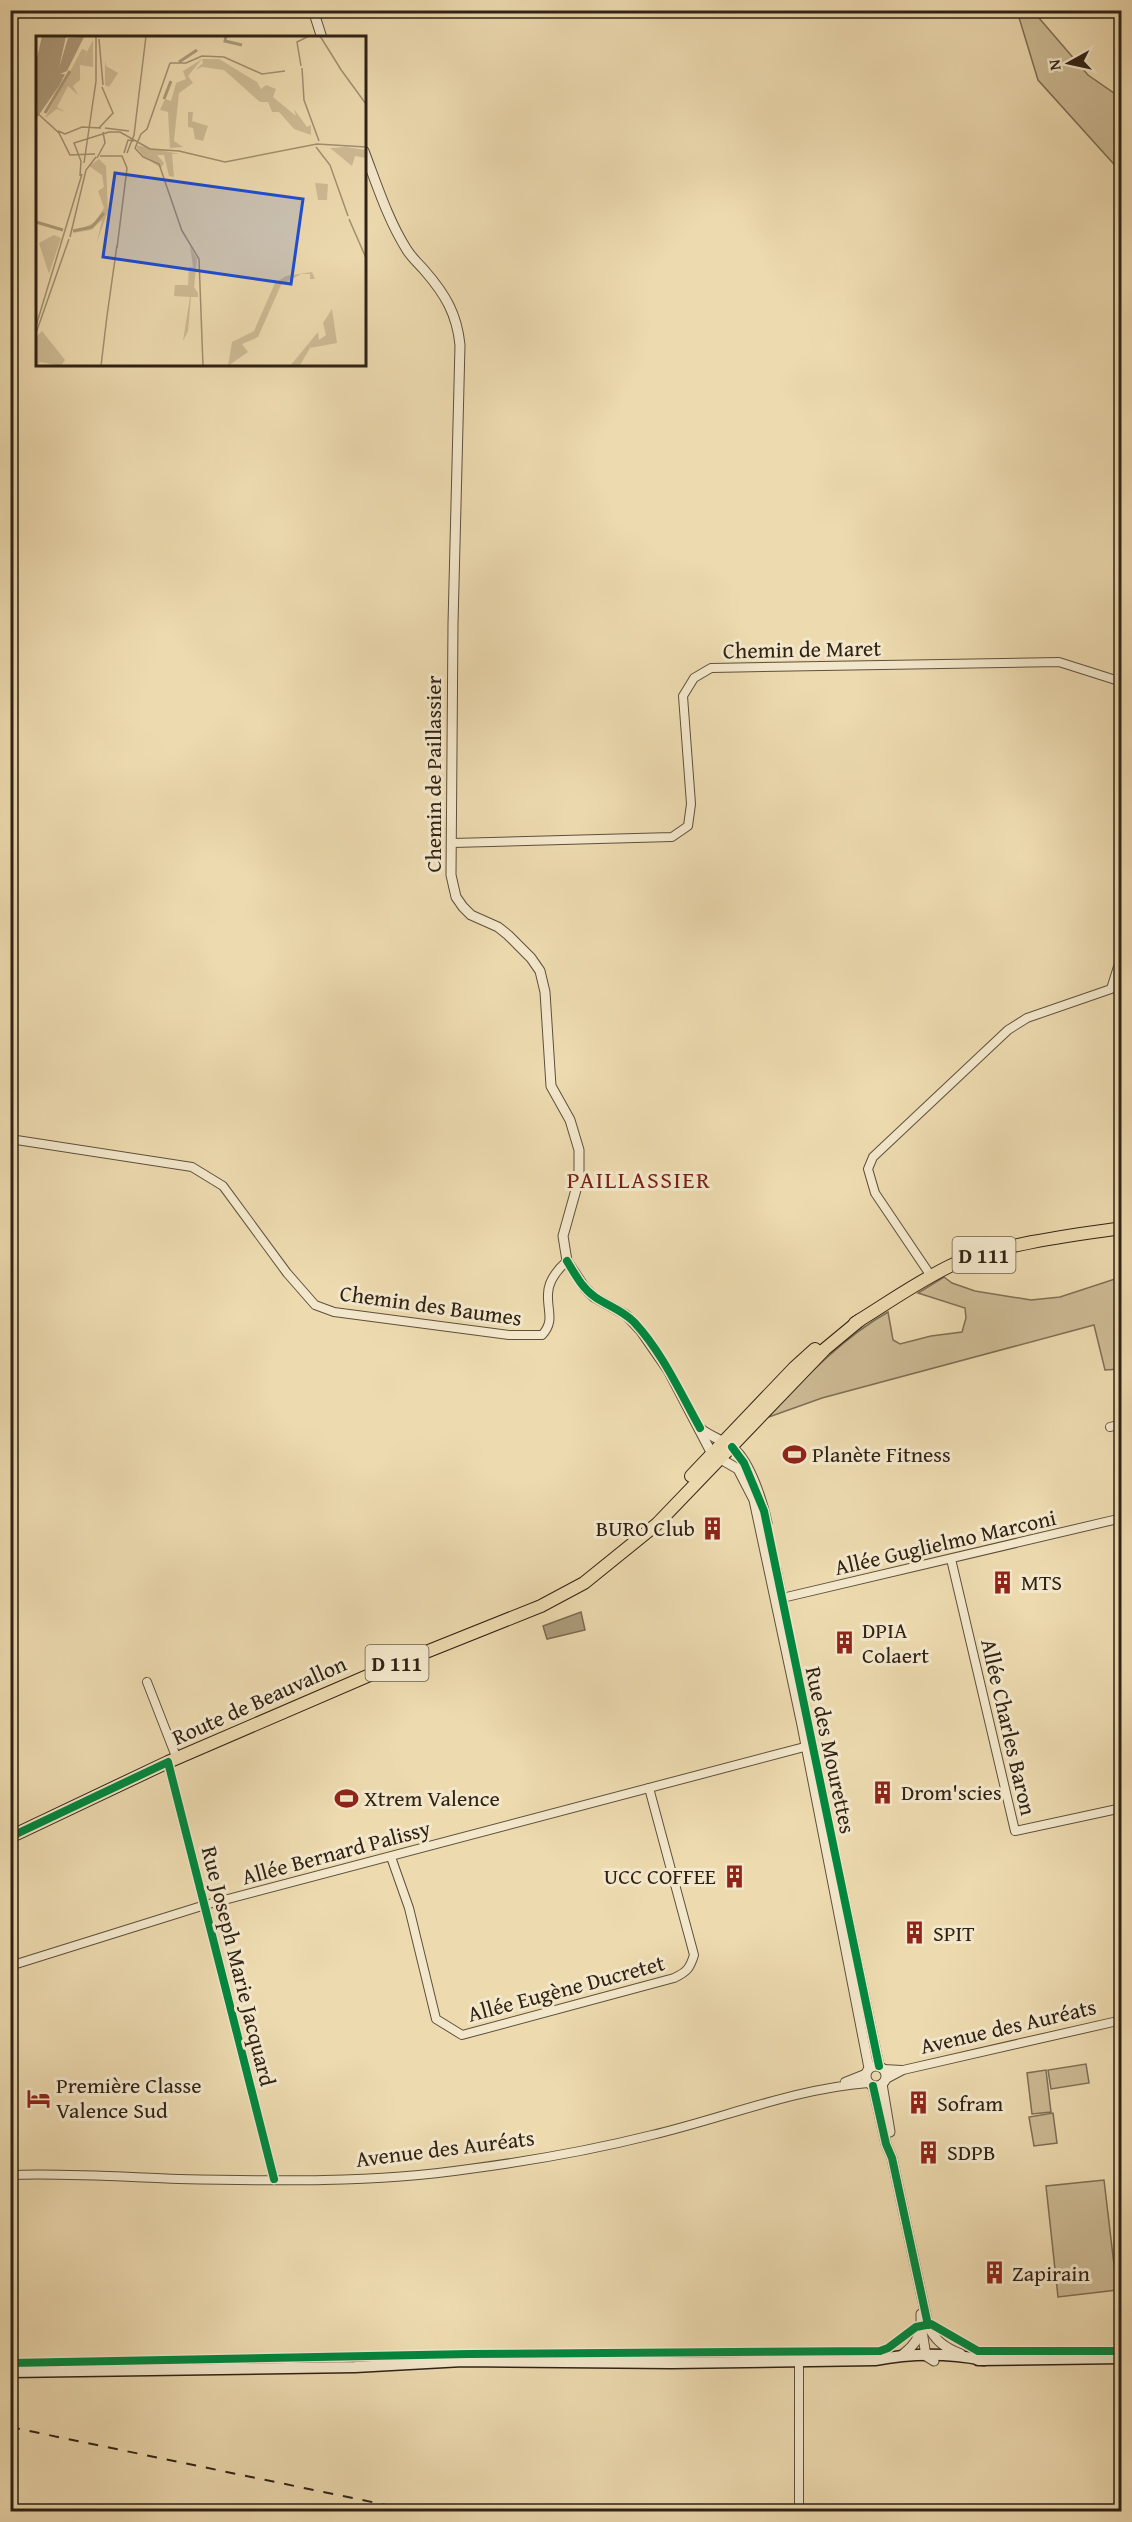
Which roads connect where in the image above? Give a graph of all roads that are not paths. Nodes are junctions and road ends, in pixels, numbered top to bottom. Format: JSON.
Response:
{"nodes":[{"id":1,"x":313,"y":10,"type":"edge"},
{"id":2,"x":321,"y":36,"type":"edge"},
{"id":3,"x":366,"y":156,"type":"edge"},
{"id":4,"x":1122,"y":682,"type":"edge"},
{"id":5,"x":452,"y":843,"type":"junction"},
{"id":6,"x":1122,"y":954,"type":"edge"},
{"id":7,"x":10,"y":1139,"type":"edge"},
{"id":8,"x":1122,"y":1228,"type":"edge"},
{"id":9,"x":567,"y":1261,"type":"junction"},
{"id":10,"x":931,"y":1276,"type":"junction"},
{"id":11,"x":1122,"y":1424,"type":"edge"},
{"id":12,"x":1110,"y":1427,"type":"dead end"},
{"id":13,"x":700,"y":1428,"type":"junction"},
{"id":14,"x":727,"y":1445,"type":"junction"},
{"id":15,"x":716,"y":1456,"type":"junction"},
{"id":16,"x":1122,"y":1518,"type":"edge"},
{"id":17,"x":951,"y":1559,"type":"junction"},
{"id":18,"x":779,"y":1599,"type":"junction"},
{"id":19,"x":147,"y":1682,"type":"dead end"},
{"id":20,"x":809,"y":1746,"type":"junction"},
{"id":21,"x":172,"y":1761,"type":"junction"},
{"id":22,"x":649,"y":1788,"type":"junction"},
{"id":23,"x":1122,"y":1808,"type":"edge"},
{"id":24,"x":10,"y":1837,"type":"edge"},
{"id":25,"x":391,"y":1857,"type":"junction"},
{"id":26,"x":205,"y":1905,"type":"junction"},
{"id":27,"x":10,"y":1966,"type":"edge"},
{"id":28,"x":1122,"y":2020,"type":"edge"},
{"id":29,"x":876,"y":2076,"type":"junction"},
{"id":30,"x":10,"y":2175,"type":"edge"},
{"id":31,"x":274,"y":2179,"type":"junction"},
{"id":32,"x":919,"y":2290,"type":"junction"},
{"id":33,"x":922,"y":2331,"type":"junction"},
{"id":34,"x":932,"y":2334,"type":"junction"},
{"id":35,"x":902,"y":2355,"type":"junction"},
{"id":36,"x":966,"y":2357,"type":"junction"},
{"id":37,"x":929,"y":2358,"type":"junction"},
{"id":38,"x":1122,"y":2358,"type":"edge"},
{"id":39,"x":799,"y":2360,"type":"junction"},
{"id":40,"x":876,"y":2360,"type":"junction"},
{"id":41,"x":984,"y":2360,"type":"junction"},
{"id":42,"x":10,"y":2372,"type":"edge"},
{"id":43,"x":799,"y":2511,"type":"edge"}],
"edges":[{"from":1,"to":2,"type":"street"},
{"from":3,"to":5,"type":"street","name":"Chemin de Paillassier"},
{"from":4,"to":5,"type":"street","name":"Chemin de Maret"},
{"from":5,"to":9,"type":"street","name":"Chemin de Paillassier"},
{"from":6,"to":10,"type":"street"},
{"from":7,"to":9,"type":"street","name":"Chemin des Baumes"},
{"from":8,"to":10,"type":"main road","name":"Route de Beauvallon","number":"D 111"},
{"from":9,"to":13,"type":"street","name":"Chemin de Paillassier"},
{"from":10,"to":14,"type":"main road","name":"Route de Beauvallon","number":"D 111"},
{"from":11,"to":12,"type":"street"},
{"from":13,"to":14,"type":"street","name":"Chemin de Paillassier"},
{"from":13,"to":15,"type":"street","name":"Chemin de Paillassier"},
{"from":14,"to":15,"type":"main road","name":"Route de Beauvallon","number":"D 111"},
{"from":14,"to":18,"type":"street","name":"Rue des Mourettes"},
{"from":15,"to":18,"type":"street","name":"Rue des Mourettes"},
{"from":15,"to":21,"type":"main road","name":"Route de Beauvallon","number":"D 111"},
{"from":16,"to":17,"type":"street","name":"Allée Guglielmo Marconi"},
{"from":17,"to":18,"type":"street","name":"Allée Guglielmo Marconi"},
{"from":17,"to":23,"type":"street","name":"Allée Charles Baron"},
{"from":18,"to":20,"type":"street","name":"Rue des Mourettes"},
{"from":19,"to":21,"type":"street","name":"Rue Joseph Marie Jacquard"},
{"from":20,"to":22,"type":"street","name":"Allée Bernard Palissy"},
{"from":20,"to":29,"type":"street","name":"Rue des Mourettes"},
{"from":21,"to":24,"type":"main road","name":"Route de Beauvallon","number":"D 111"},
{"from":21,"to":26,"type":"street","name":"Rue Joseph Marie Jacquard"},
{"from":22,"to":25,"type":"street","name":"Allée Bernard Palissy"},
{"from":22,"to":25,"type":"street","name":"Allée Eugène Ducretet"},
{"from":25,"to":26,"type":"street","name":"Allée Bernard Palissy"},
{"from":26,"to":27,"type":"street","name":"Allée Bernard Palissy"},
{"from":26,"to":31,"type":"street","name":"Rue Joseph Marie Jacquard"},
{"from":28,"to":29,"type":"street","name":"Avenue des Auréats"},
{"from":29,"to":31,"type":"street","name":"Avenue des Auréats"},
{"from":29,"to":32,"type":"street","name":"Rue des Mourettes"},
{"from":30,"to":31,"type":"street","name":"Avenue des Auréats"},
{"from":32,"to":33,"type":"street","name":"Rue des Mourettes"},
{"from":32,"to":34,"type":"street","name":"Rue des Mourettes"},
{"from":33,"to":35,"type":"street"},
{"from":33,"to":37,"type":"street","name":"Rue des Mourettes"},
{"from":34,"to":36,"type":"street"},
{"from":34,"to":37,"type":"street","name":"Rue des Mourettes"},
{"from":35,"to":37,"type":"main road"},
{"from":35,"to":40,"type":"main road"},
{"from":36,"to":37,"type":"main road"},
{"from":36,"to":41,"type":"main road"},
{"from":37,"to":40,"type":"main road"},
{"from":37,"to":41,"type":"main road"},
{"from":38,"to":41,"type":"main road"},
{"from":39,"to":40,"type":"main road"},
{"from":39,"to":42,"type":"main road"},
{"from":39,"to":43,"type":"street"}]}
